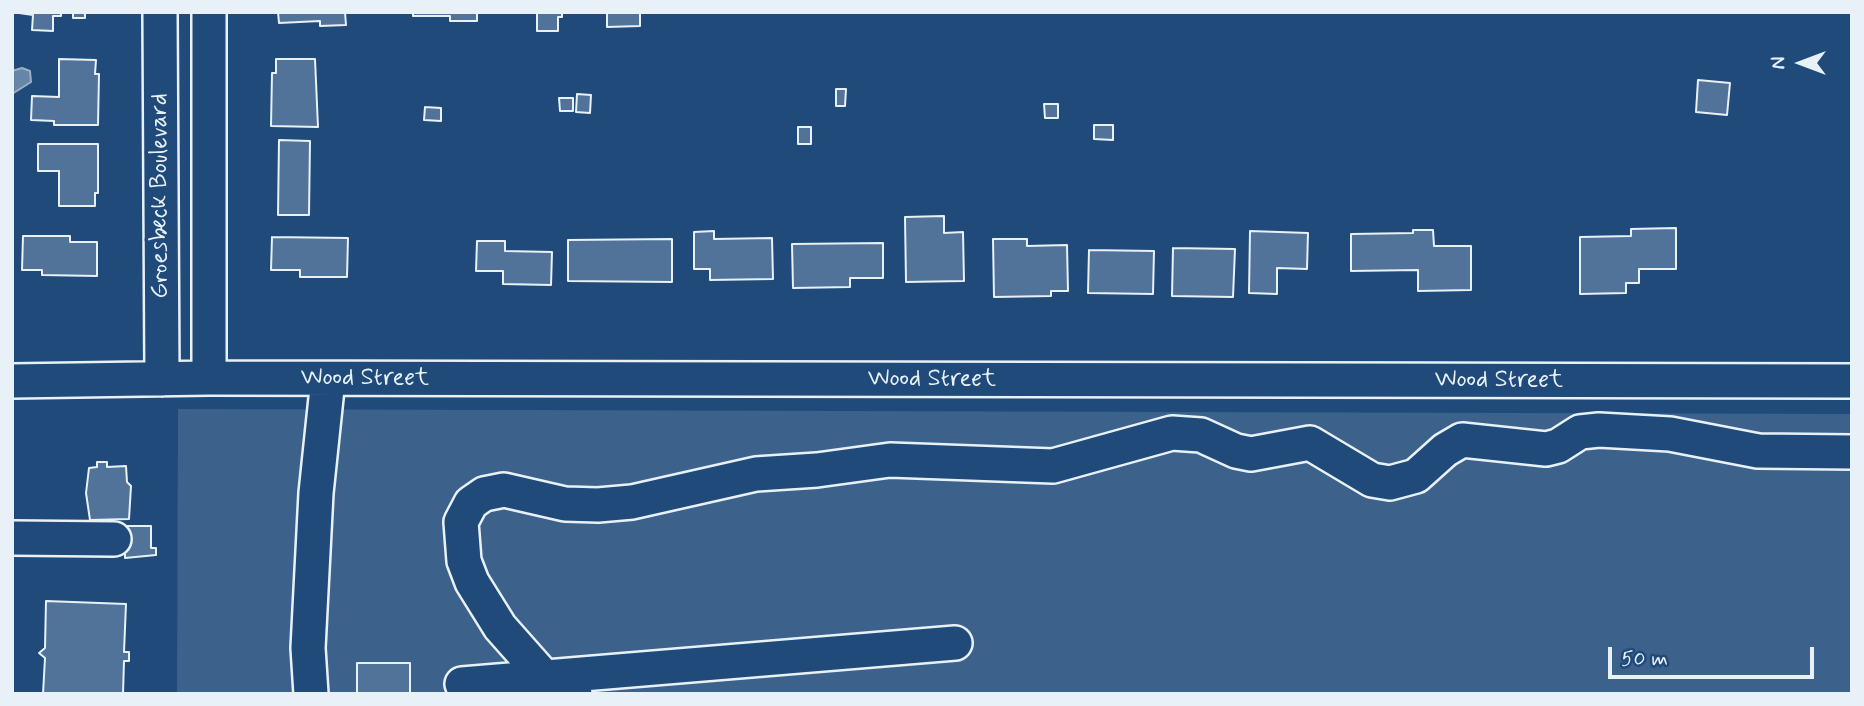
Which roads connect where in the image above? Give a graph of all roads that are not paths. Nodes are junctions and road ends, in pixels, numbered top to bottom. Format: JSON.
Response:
{"nodes":[{"id":1,"x":160,"y":12,"type":"edge"},
{"id":2,"x":209,"y":12,"type":"edge"},
{"id":3,"x":209,"y":378,"type":"junction"},
{"id":4,"x":162,"y":379,"type":"junction"},
{"id":5,"x":328,"y":379,"type":"junction"},
{"id":6,"x":12,"y":381,"type":"edge"},
{"id":7,"x":1852,"y":381,"type":"edge"},
{"id":8,"x":1852,"y":452,"type":"edge"},
{"id":9,"x":12,"y":538,"type":"edge"},
{"id":10,"x":114,"y":539,"type":"dead end"},
{"id":11,"x":955,"y":643,"type":"dead end"},
{"id":12,"x":545,"y":677,"type":"junction"},
{"id":13,"x":462,"y":684,"type":"dead end"},
{"id":14,"x":311,"y":694,"type":"edge"},
{"id":15,"x":575,"y":694,"type":"edge"}],
"edges":[{"from":1,"to":4,"type":"street","name":"Groesbeck Boulevard"},
{"from":2,"to":3,"type":"street","name":"Groesbeck Boulevard"},
{"from":3,"to":4,"type":"street","name":"Wood Street"},
{"from":3,"to":5,"type":"street","name":"Wood Street"},
{"from":4,"to":6,"type":"street","name":"Wood Street"},
{"from":5,"to":7,"type":"street","name":"Wood Street"},
{"from":5,"to":14,"type":"street"},
{"from":8,"to":12,"type":"street"},
{"from":9,"to":10,"type":"street"},
{"from":11,"to":12,"type":"street"},
{"from":12,"to":13,"type":"street"},
{"from":12,"to":15,"type":"street"}]}
